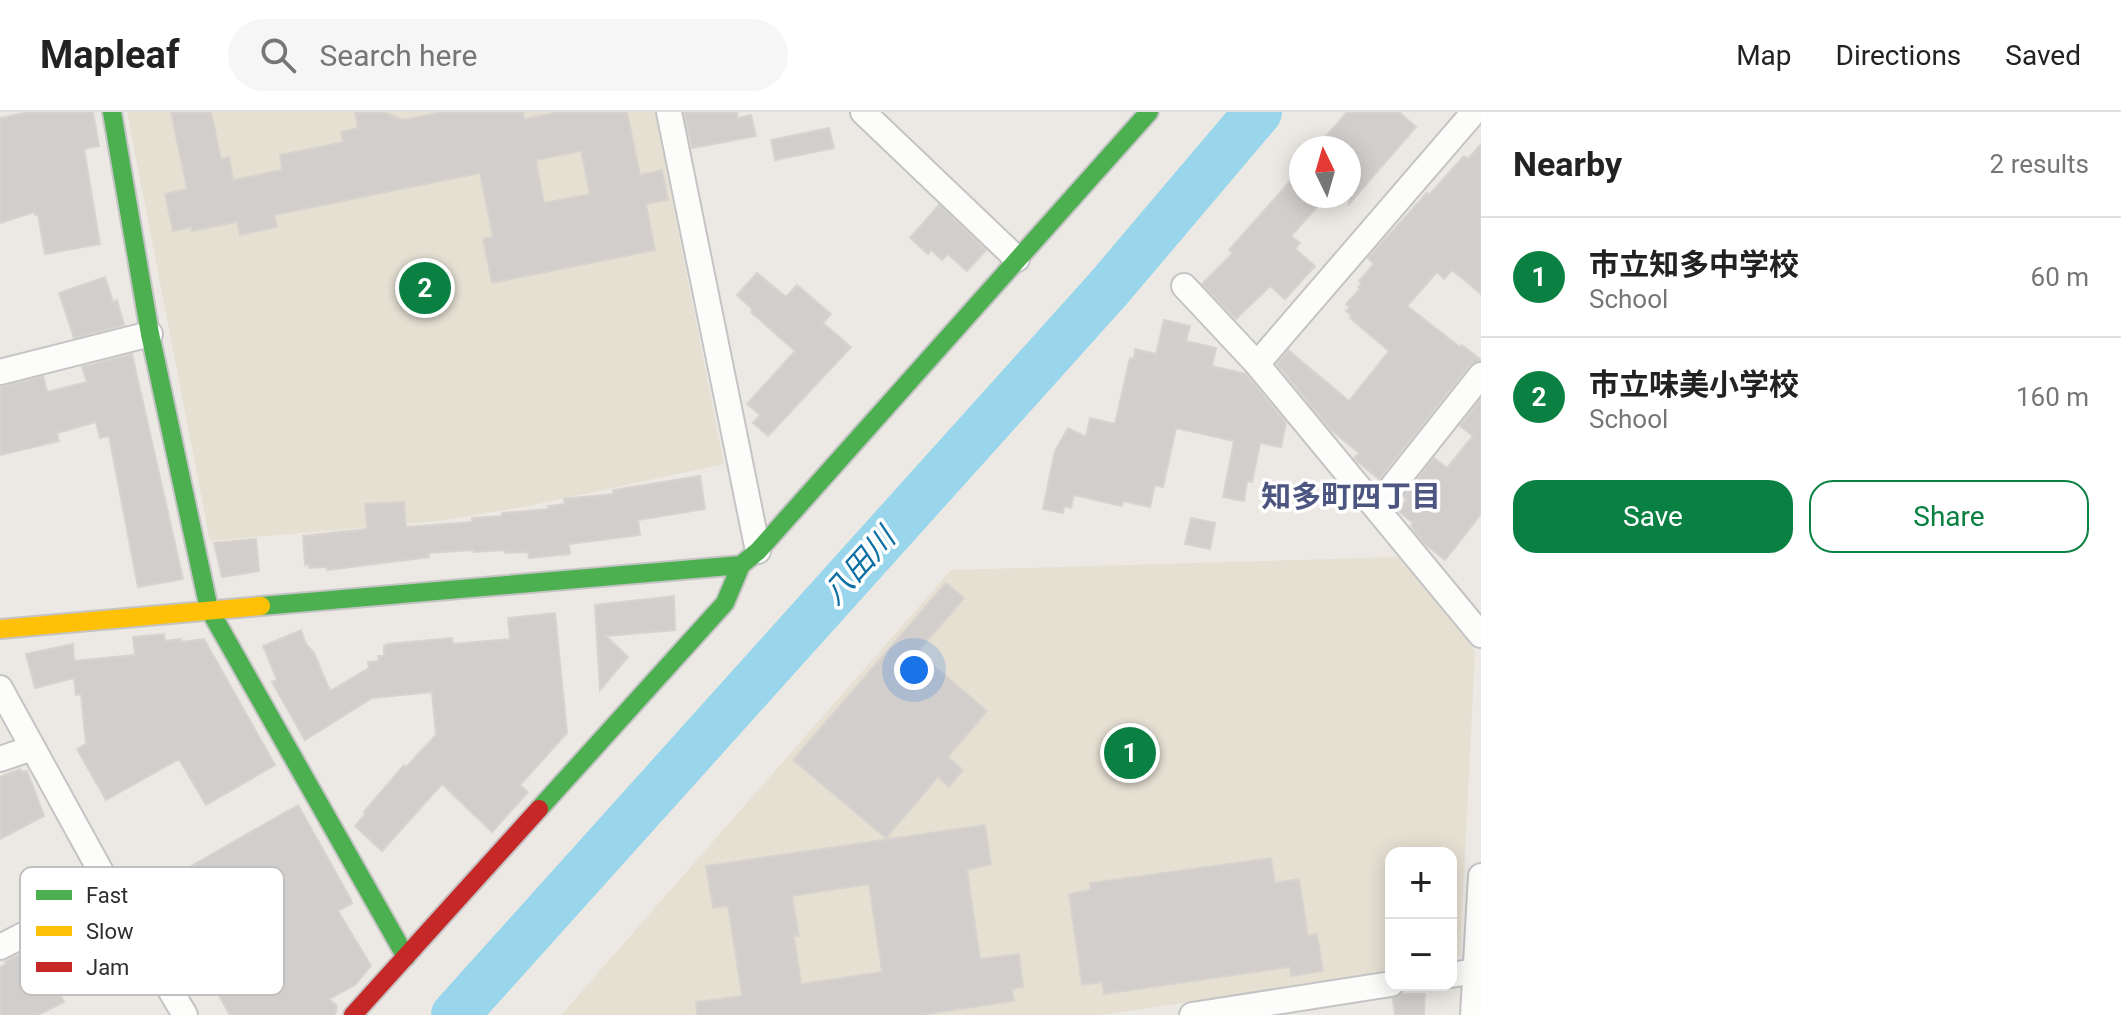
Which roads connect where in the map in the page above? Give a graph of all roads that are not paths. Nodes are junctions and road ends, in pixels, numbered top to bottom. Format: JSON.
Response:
{"nodes":[{"id":1,"x":112,"y":112,"type":"edge"},
{"id":2,"x":669,"y":112,"type":"edge"},
{"id":3,"x":863,"y":112,"type":"edge"},
{"id":4,"x":1149,"y":112,"type":"edge"},
{"id":5,"x":1474,"y":112,"type":"edge"},
{"id":6,"x":1017,"y":259,"type":"junction"},
{"id":7,"x":1184,"y":286,"type":"dead end"},
{"id":8,"x":150,"y":334,"type":"junction"},
{"id":9,"x":1257,"y":364,"type":"junction"},
{"id":10,"x":0,"y":372,"type":"edge"},
{"id":11,"x":1481,"y":375,"type":"edge"},
{"id":12,"x":1377,"y":506,"type":"junction"},
{"id":13,"x":750,"y":558,"type":"junction"},
{"id":14,"x":209,"y":609,"type":"junction"},
{"id":15,"x":0,"y":629,"type":"edge"},
{"id":16,"x":1481,"y":635,"type":"edge"},
{"id":17,"x":0,"y":688,"type":"edge"},
{"id":18,"x":32,"y":748,"type":"junction"},
{"id":19,"x":0,"y":759,"type":"edge"},
{"id":20,"x":98,"y":867,"type":"edge"},
{"id":21,"x":1481,"y":876,"type":"edge"},
{"id":22,"x":20,"y":937,"type":"edge"},
{"id":23,"x":0,"y":947,"type":"edge"},
{"id":24,"x":406,"y":957,"type":"junction"},
{"id":25,"x":1475,"y":971,"type":"junction"},
{"id":26,"x":1457,"y":974,"type":"edge"},
{"id":27,"x":1385,"y":985,"type":"edge"},
{"id":28,"x":173,"y":995,"type":"edge"},
{"id":29,"x":185,"y":1015,"type":"edge"},
{"id":30,"x":353,"y":1015,"type":"edge"},
{"id":31,"x":1192,"y":1015,"type":"edge"},
{"id":32,"x":1473,"y":1015,"type":"edge"}],
"edges":[{"from":1,"to":8,"type":"street"},
{"from":2,"to":13,"type":"street"},
{"from":3,"to":6,"type":"street"},
{"from":4,"to":6,"type":"street"},
{"from":5,"to":9,"type":"street"},
{"from":6,"to":13,"type":"street"},
{"from":7,"to":9,"type":"street"},
{"from":8,"to":10,"type":"street"},
{"from":8,"to":14,"type":"street"},
{"from":9,"to":12,"type":"street"},
{"from":11,"to":12,"type":"street"},
{"from":12,"to":16,"type":"street"},
{"from":13,"to":14,"type":"street"},
{"from":13,"to":24,"type":"street"},
{"from":14,"to":15,"type":"street"},
{"from":14,"to":24,"type":"street"},
{"from":17,"to":18,"type":"street"},
{"from":18,"to":19,"type":"street"},
{"from":18,"to":20,"type":"street"},
{"from":21,"to":25,"type":"street"},
{"from":22,"to":23,"type":"street"},
{"from":24,"to":30,"type":"street"},
{"from":25,"to":26,"type":"street"},
{"from":25,"to":32,"type":"street"},
{"from":27,"to":31,"type":"street"},
{"from":28,"to":29,"type":"street"}]}
